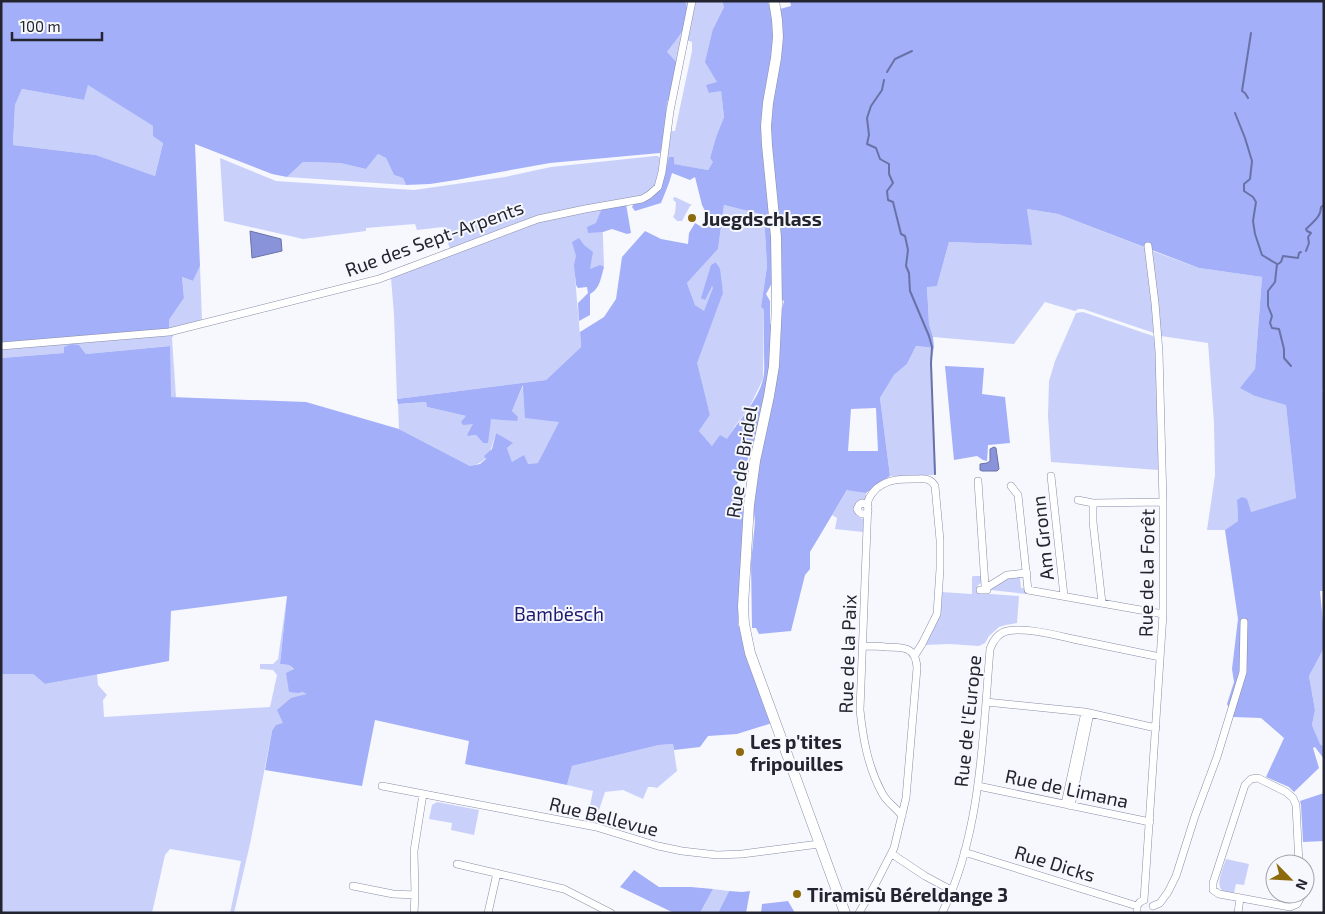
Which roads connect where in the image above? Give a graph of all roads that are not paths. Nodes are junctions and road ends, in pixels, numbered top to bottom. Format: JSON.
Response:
{"nodes":[{"id":1,"x":692,"y":1,"type":"edge"},
{"id":2,"x":774,"y":1,"type":"edge"},
{"id":3,"x":1148,"y":246,"type":"dead end"},
{"id":4,"x":1,"y":346,"type":"edge"},
{"id":5,"x":1051,"y":476,"type":"dead end"},
{"id":6,"x":978,"y":481,"type":"dead end"},
{"id":7,"x":1011,"y":486,"type":"dead end"},
{"id":8,"x":1078,"y":500,"type":"dead end"},
{"id":9,"x":1163,"y":502,"type":"junction"},
{"id":10,"x":1093,"y":503,"type":"junction"},
{"id":11,"x":1026,"y":573,"type":"junction"},
{"id":12,"x":1064,"y":596,"type":"junction"},
{"id":13,"x":1102,"y":603,"type":"junction"},
{"id":14,"x":1163,"y":614,"type":"junction"},
{"id":15,"x":1244,"y":622,"type":"dead end"},
{"id":16,"x":862,"y":646,"type":"junction"},
{"id":17,"x":915,"y":655,"type":"junction"},
{"id":18,"x":1160,"y":657,"type":"junction"},
{"id":19,"x":986,"y":702,"type":"junction"},
{"id":20,"x":1088,"y":713,"type":"junction"},
{"id":21,"x":1156,"y":728,"type":"junction"},
{"id":22,"x":382,"y":786,"type":"dead end"},
{"id":23,"x":978,"y":786,"type":"junction"},
{"id":24,"x":423,"y":794,"type":"junction"},
{"id":25,"x":1068,"y":805,"type":"junction"},
{"id":26,"x":902,"y":816,"type":"junction"},
{"id":27,"x":1150,"y":822,"type":"junction"},
{"id":28,"x":819,"y":844,"type":"junction"},
{"id":29,"x":964,"y":852,"type":"junction"},
{"id":30,"x":892,"y":854,"type":"junction"},
{"id":31,"x":1298,"y":854,"type":"edge"},
{"id":32,"x":457,"y":864,"type":"dead end"},
{"id":33,"x":497,"y":873,"type":"junction"},
{"id":34,"x":353,"y":886,"type":"dead end"},
{"id":35,"x":953,"y":891,"type":"junction"},
{"id":36,"x":415,"y":895,"type":"junction"},
{"id":37,"x":1240,"y":898,"type":"junction"},
{"id":38,"x":1144,"y":900,"type":"junction"},
{"id":39,"x":1265,"y":902,"type":"edge"},
{"id":40,"x":1273,"y":904,"type":"edge"},
{"id":41,"x":1297,"y":904,"type":"edge"},
{"id":42,"x":1137,"y":909,"type":"edge"},
{"id":43,"x":1153,"y":909,"type":"edge"},
{"id":44,"x":414,"y":913,"type":"edge"},
{"id":45,"x":488,"y":913,"type":"edge"},
{"id":46,"x":611,"y":913,"type":"edge"},
{"id":47,"x":845,"y":913,"type":"edge"},
{"id":48,"x":859,"y":913,"type":"edge"},
{"id":49,"x":942,"y":913,"type":"edge"},
{"id":50,"x":1238,"y":913,"type":"edge"}],
"edges":[{"from":1,"to":4,"type":"street","name":"Rue des Sept-Arpents"},
{"from":2,"to":28,"type":"main road","name":"Rue de Bridel"},
{"from":3,"to":9,"type":"street","name":"Rue de la Forêt"},
{"from":5,"to":12,"type":"street","name":"Am Gronn"},
{"from":6,"to":11,"type":"street","name":"Am Gronn"},
{"from":7,"to":11,"type":"street","name":"Am Gronn"},
{"from":8,"to":10,"type":"street"},
{"from":9,"to":10,"type":"street"},
{"from":9,"to":14,"type":"street","name":"Rue de la Forêt"},
{"from":10,"to":13,"type":"street"},
{"from":11,"to":12,"type":"street","name":"Am Gronn"},
{"from":12,"to":13,"type":"street","name":"Am Gronn"},
{"from":13,"to":14,"type":"street","name":"Am Gronn"},
{"from":14,"to":18,"type":"street","name":"Rue de la Forêt"},
{"from":15,"to":43,"type":"street"},
{"from":16,"to":17,"type":"street"},
{"from":16,"to":17,"type":"street","name":"Rue de la Paix"},
{"from":16,"to":26,"type":"street","name":"Rue de la Paix"},
{"from":17,"to":26,"type":"street"},
{"from":18,"to":19,"type":"street","name":"Rue de l'Europe"},
{"from":18,"to":21,"type":"street","name":"Rue de la Forêt"},
{"from":19,"to":20,"type":"street"},
{"from":19,"to":23,"type":"street","name":"Rue de l'Europe"},
{"from":20,"to":21,"type":"street"},
{"from":20,"to":25,"type":"street"},
{"from":21,"to":27,"type":"street","name":"Rue de la Forêt"},
{"from":22,"to":24,"type":"street","name":"Rue Bellevue"},
{"from":23,"to":25,"type":"street","name":"Rue de Limana"},
{"from":23,"to":29,"type":"street","name":"Rue de l'Europe"},
{"from":24,"to":28,"type":"street","name":"Rue Bellevue"},
{"from":24,"to":36,"type":"street"},
{"from":25,"to":27,"type":"street","name":"Rue de Limana"},
{"from":26,"to":30,"type":"street"},
{"from":27,"to":38,"type":"street","name":"Rue de la Forêt"},
{"from":28,"to":47,"type":"main road","name":"Rue de Bridel"},
{"from":29,"to":35,"type":"street","name":"Rue de l'Europe"},
{"from":29,"to":42,"type":"street","name":"Rue Dicks"},
{"from":30,"to":35,"type":"street"},
{"from":30,"to":48,"type":"street"},
{"from":31,"to":37,"type":"street"},
{"from":32,"to":33,"type":"street"},
{"from":33,"to":45,"type":"street"},
{"from":33,"to":46,"type":"street"},
{"from":34,"to":36,"type":"street"},
{"from":35,"to":49,"type":"street","name":"Rue de l'Europe"},
{"from":36,"to":44,"type":"street"},
{"from":37,"to":39,"type":"street"},
{"from":37,"to":50,"type":"street"},
{"from":38,"to":42,"type":"street"},
{"from":38,"to":43,"type":"street"},
{"from":40,"to":41,"type":"street"}]}
